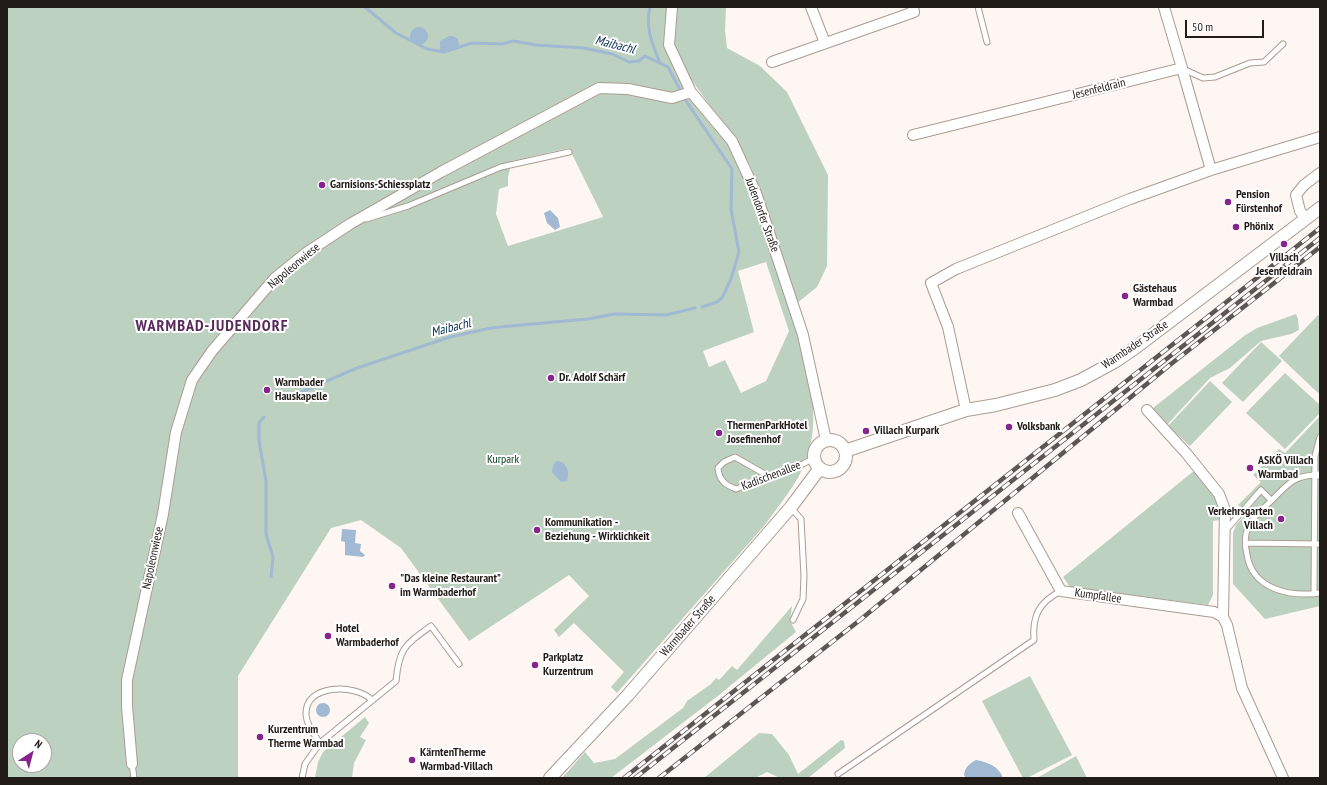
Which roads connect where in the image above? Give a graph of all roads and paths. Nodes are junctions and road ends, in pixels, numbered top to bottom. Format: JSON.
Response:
{"nodes":[{"id":1,"x":672,"y":7,"type":"edge"},
{"id":2,"x":811,"y":7,"type":"edge"},
{"id":3,"x":913,"y":7,"type":"edge"},
{"id":4,"x":978,"y":7,"type":"edge"},
{"id":5,"x":1164,"y":7,"type":"edge"},
{"id":6,"x":987,"y":42,"type":"dead end"},
{"id":7,"x":824,"y":43,"type":"junction"},
{"id":8,"x":1283,"y":44,"type":"dead end"},
{"id":9,"x":772,"y":62,"type":"dead end"},
{"id":10,"x":1182,"y":68,"type":"junction"},
{"id":11,"x":686,"y":94,"type":"junction"},
{"id":12,"x":913,"y":135,"type":"dead end"},
{"id":13,"x":1320,"y":137,"type":"edge"},
{"id":14,"x":569,"y":152,"type":"dead end"},
{"id":15,"x":1211,"y":170,"type":"junction"},
{"id":16,"x":1320,"y":173,"type":"edge"},
{"id":17,"x":1320,"y":208,"type":"edge"},
{"id":18,"x":1305,"y":218,"type":"junction"},
{"id":19,"x":350,"y":224,"type":"junction"},
{"id":20,"x":966,"y":410,"type":"junction"},
{"id":21,"x":1147,"y":410,"type":"dead end"},
{"id":22,"x":1320,"y":437,"type":"edge"},
{"id":23,"x":826,"y":440,"type":"junction"},
{"id":24,"x":845,"y":452,"type":"junction"},
{"id":25,"x":814,"y":463,"type":"junction"},
{"id":26,"x":1317,"y":475,"type":"edge"},
{"id":27,"x":770,"y":476,"type":"junction"},
{"id":28,"x":1271,"y":500,"type":"junction"},
{"id":29,"x":791,"y":507,"type":"junction"},
{"id":30,"x":1018,"y":513,"type":"dead end"},
{"id":31,"x":1225,"y":531,"type":"junction"},
{"id":32,"x":1246,"y":543,"type":"junction"},
{"id":33,"x":1314,"y":543,"type":"junction"},
{"id":34,"x":1320,"y":544,"type":"edge"},
{"id":35,"x":1061,"y":591,"type":"junction"},
{"id":36,"x":1320,"y":593,"type":"edge"},
{"id":37,"x":1314,"y":594,"type":"junction"},
{"id":38,"x":1223,"y":617,"type":"junction"},
{"id":39,"x":793,"y":620,"type":"dead end"},
{"id":40,"x":459,"y":664,"type":"dead end"},
{"id":41,"x":372,"y":700,"type":"junction"},
{"id":42,"x":320,"y":743,"type":"junction"},
{"id":43,"x":132,"y":764,"type":"joint"},
{"id":44,"x":838,"y":774,"type":"dead end"},
{"id":45,"x":134,"y":778,"type":"edge"},
{"id":46,"x":302,"y":778,"type":"edge"},
{"id":47,"x":550,"y":778,"type":"edge"},
{"id":48,"x":1284,"y":778,"type":"edge"}],
"edges":[{"from":1,"to":11,"type":"street","name":"Judendorfer Straße"},
{"from":2,"to":7,"type":"street"},
{"from":3,"to":7,"type":"street"},
{"from":4,"to":6,"type":"lane"},
{"from":5,"to":10,"type":"street"},
{"from":7,"to":9,"type":"street"},
{"from":8,"to":10,"type":"lane"},
{"from":10,"to":12,"type":"street","name":"Jesenfeldrain"},
{"from":10,"to":15,"type":"street"},
{"from":11,"to":19,"type":"street","name":"Napoleonwiese"},
{"from":11,"to":23,"type":"street","name":"Judendorfer Straße"},
{"from":13,"to":15,"type":"street"},
{"from":14,"to":19,"type":"lane"},
{"from":15,"to":20,"type":"street"},
{"from":16,"to":18,"type":"street"},
{"from":17,"to":18,"type":"street","name":"Warmbader Straße"},
{"from":18,"to":20,"type":"street","name":"Warmbader Straße"},
{"from":19,"to":43,"type":"street","name":"Napoleonwiese"},
{"from":20,"to":24,"type":"street","name":"Warmbader Straße"},
{"from":21,"to":31,"type":"street"},
{"from":22,"to":26,"type":"lane"},
{"from":23,"to":24,"type":"street"},
{"from":23,"to":25,"type":"street","name":"Warmbader Straße"},
{"from":24,"to":25,"type":"street"},
{"from":25,"to":27,"type":"lane","name":"Kadischenallee"},
{"from":25,"to":29,"type":"street","name":"Warmbader Straße"},
{"from":26,"to":28,"type":"lane"},
{"from":26,"to":33,"type":"lane"},
{"from":27,"to":27,"type":"lane","name":"Kadischenallee"},
{"from":28,"to":31,"type":"lane"},
{"from":28,"to":32,"type":"lane"},
{"from":29,"to":39,"type":"lane"},
{"from":29,"to":47,"type":"street","name":"Warmbader Straße"},
{"from":30,"to":35,"type":"street","name":"Kumpfallee"},
{"from":31,"to":38,"type":"street"},
{"from":32,"to":33,"type":"lane"},
{"from":32,"to":37,"type":"lane"},
{"from":33,"to":34,"type":"lane"},
{"from":33,"to":37,"type":"lane"},
{"from":35,"to":38,"type":"street","name":"Kumpfallee"},
{"from":35,"to":44,"type":"lane"},
{"from":36,"to":37,"type":"lane"},
{"from":38,"to":48,"type":"street"},
{"from":40,"to":41,"type":"lane"},
{"from":41,"to":42,"type":"lane"},
{"from":41,"to":42,"type":"lane"},
{"from":42,"to":46,"type":"lane"},
{"from":43,"to":45,"type":"lane"}]}
